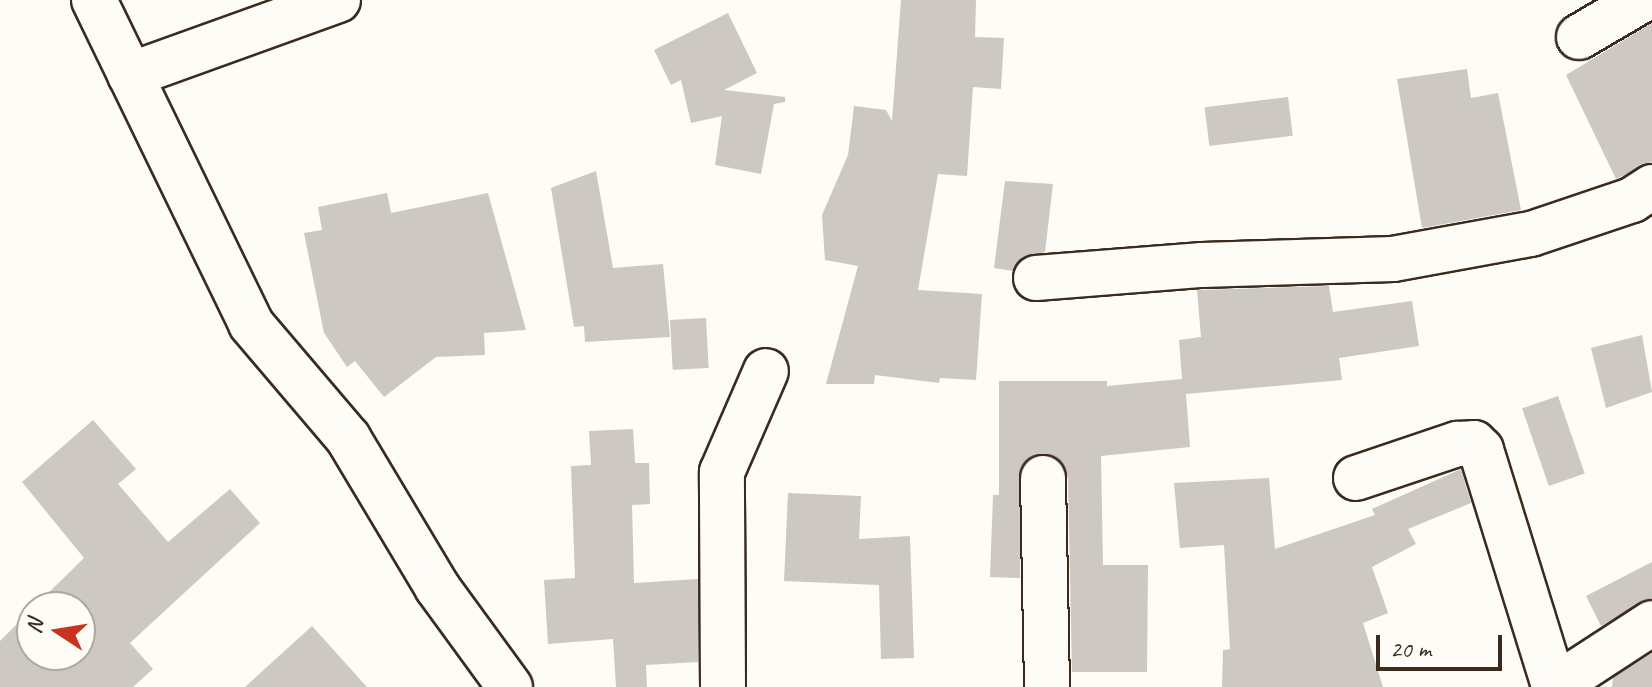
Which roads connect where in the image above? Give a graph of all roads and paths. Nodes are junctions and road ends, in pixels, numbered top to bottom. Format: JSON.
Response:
{"nodes":[{"id":1,"x":94,"y":0,"type":"edge"},
{"id":2,"x":338,"y":0,"type":"edge"},
{"id":3,"x":1642,"y":0,"type":"edge"},
{"id":4,"x":1579,"y":37,"type":"dead end"},
{"id":5,"x":130,"y":75,"type":"junction"},
{"id":6,"x":1652,"y":187,"type":"edge"},
{"id":7,"x":1036,"y":278,"type":"dead end"},
{"id":8,"x":766,"y":371,"type":"dead end"},
{"id":9,"x":1043,"y":478,"type":"dead end"},
{"id":10,"x":1356,"y":478,"type":"dead end"},
{"id":11,"x":1652,"y":623,"type":"edge"},
{"id":12,"x":1554,"y":686,"type":"edge"},
{"id":13,"x":510,"y":687,"type":"edge"},
{"id":14,"x":723,"y":687,"type":"edge"},
{"id":15,"x":1047,"y":687,"type":"edge"}],
"edges":[{"from":1,"to":5,"type":"street"},
{"from":2,"to":5,"type":"street"},
{"from":3,"to":4,"type":"street"},
{"from":5,"to":13,"type":"street"},
{"from":6,"to":7,"type":"street"},
{"from":8,"to":14,"type":"street"},
{"from":9,"to":15,"type":"street"},
{"from":10,"to":12,"type":"street"},
{"from":11,"to":12,"type":"street"}]}
